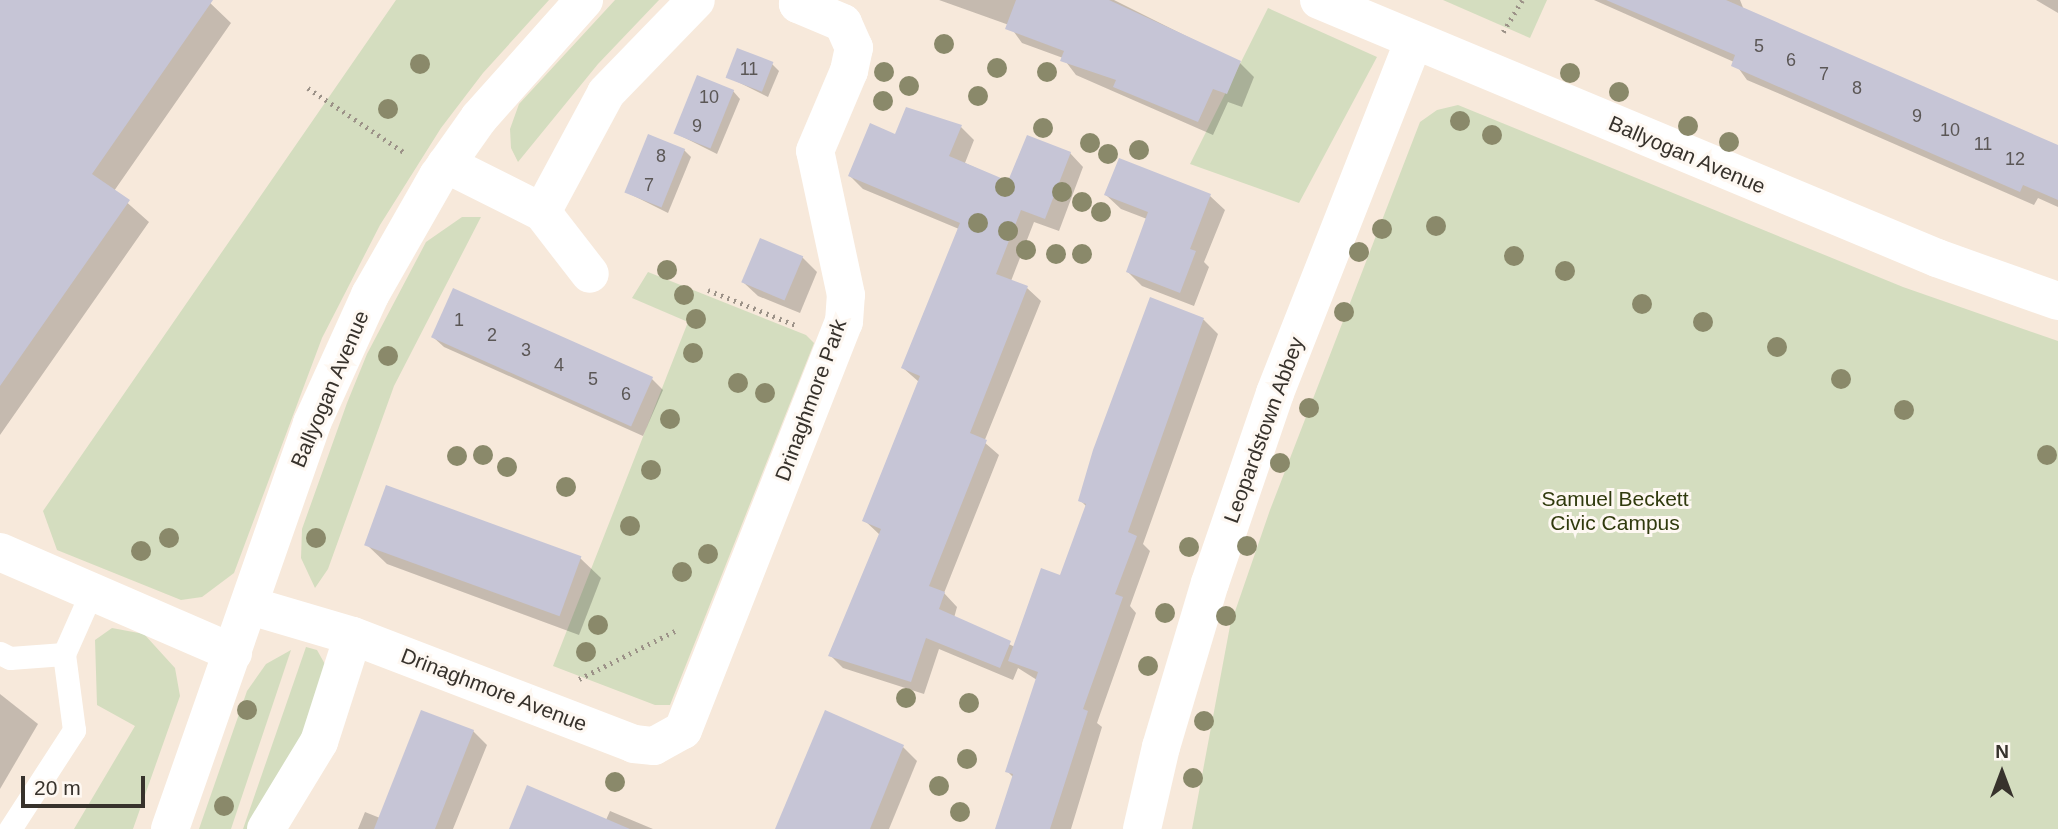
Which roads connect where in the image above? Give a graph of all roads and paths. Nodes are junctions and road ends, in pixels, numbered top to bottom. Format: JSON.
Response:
{"nodes":[{"id":1,"x":584,"y":0,"type":"edge"},
{"id":2,"x":695,"y":0,"type":"edge"},
{"id":3,"x":799,"y":0,"type":"edge"},
{"id":4,"x":1319,"y":0,"type":"edge"},
{"id":5,"x":1414,"y":41,"type":"junction"},
{"id":6,"x":308,"y":88,"type":"dead end"},
{"id":7,"x":442,"y":170,"type":"junction"},
{"id":8,"x":542,"y":212,"type":"junction"},
{"id":9,"x":590,"y":274,"type":"dead end"},
{"id":10,"x":708,"y":290,"type":"dead end"},
{"id":11,"x":2058,"y":301,"type":"edge"},
{"id":12,"x":837,"y":341,"type":"junction"},
{"id":13,"x":0,"y":552,"type":"edge"},
{"id":14,"x":91,"y":593,"type":"junction"},
{"id":15,"x":251,"y":606,"type":"junction"},
{"id":16,"x":724,"y":627,"type":"junction"},
{"id":17,"x":353,"y":636,"type":"junction"},
{"id":18,"x":0,"y":653,"type":"edge"},
{"id":19,"x":233,"y":653,"type":"junction"},
{"id":20,"x":64,"y":654,"type":"junction"},
{"id":21,"x":573,"y":682,"type":"dead end"},
{"id":22,"x":634,"y":744,"type":"joint"},
{"id":23,"x":10,"y":829,"type":"edge"},
{"id":24,"x":170,"y":829,"type":"edge"},
{"id":25,"x":266,"y":829,"type":"edge"},
{"id":26,"x":1142,"y":829,"type":"edge"}],
"edges":[{"from":1,"to":7,"type":"street","name":"Ballyogan Avenue"},
{"from":2,"to":8,"type":"street"},
{"from":3,"to":12,"type":"street","name":"Drinaghmore Park"},
{"from":4,"to":5,"type":"street","name":"Ballyogan Avenue"},
{"from":5,"to":11,"type":"street","name":"Ballyogan Avenue"},
{"from":5,"to":26,"type":"street","name":"Leopardstown Abbey"},
{"from":6,"to":7,"type":"path"},
{"from":7,"to":8,"type":"street"},
{"from":7,"to":15,"type":"street","name":"Ballyogan Avenue"},
{"from":8,"to":9,"type":"street"},
{"from":10,"to":12,"type":"path"},
{"from":12,"to":16,"type":"street","name":"Drinaghmore Park"},
{"from":13,"to":14,"type":"street"},
{"from":14,"to":19,"type":"street"},
{"from":14,"to":20,"type":"lane"},
{"from":15,"to":17,"type":"street","name":"Drinaghmore Avenue"},
{"from":15,"to":19,"type":"street","name":"Ballyogan Avenue"},
{"from":16,"to":21,"type":"path"},
{"from":16,"to":22,"type":"street","name":"Drinaghmore Park"},
{"from":17,"to":22,"type":"street","name":"Drinaghmore Avenue"},
{"from":17,"to":25,"type":"street"},
{"from":18,"to":20,"type":"lane"},
{"from":19,"to":24,"type":"street","name":"Ballyogan Avenue"},
{"from":20,"to":23,"type":"lane"}]}
